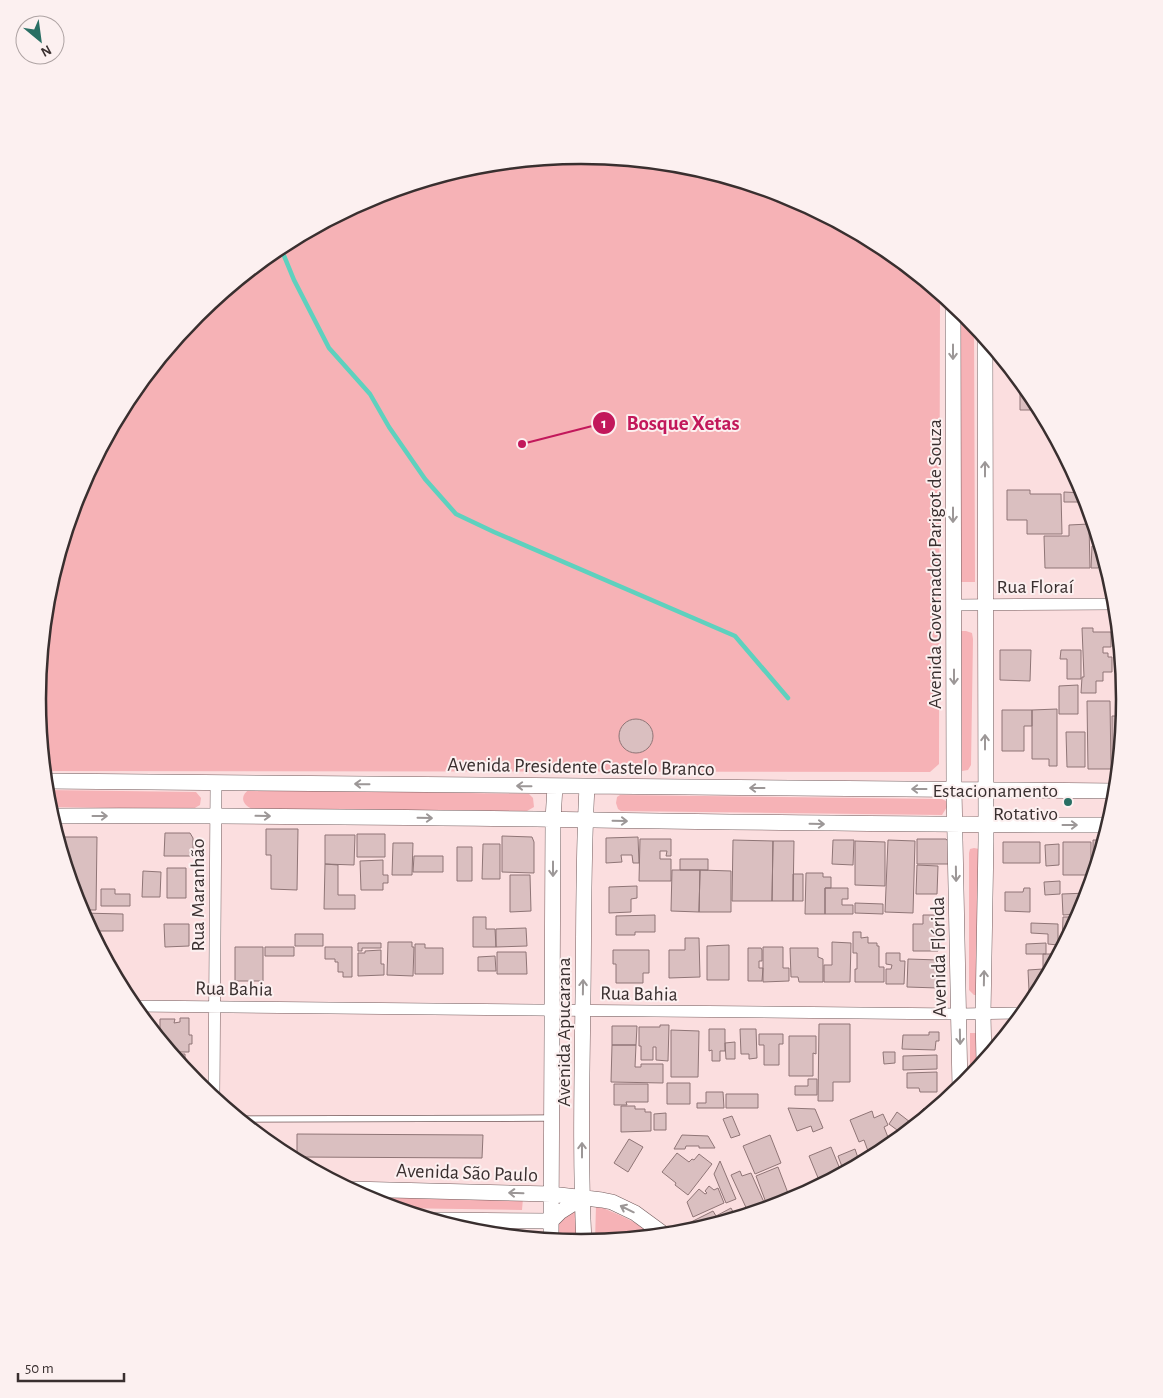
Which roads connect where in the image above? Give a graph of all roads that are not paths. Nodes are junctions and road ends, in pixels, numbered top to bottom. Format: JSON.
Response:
{"nodes":[{"id":1,"x":953,"y":315,"type":"edge"},
{"id":2,"x":985,"y":347,"type":"edge"},
{"id":3,"x":953,"y":604,"type":"junction"},
{"id":4,"x":1108,"y":604,"type":"edge"},
{"id":5,"x":985,"y":605,"type":"junction"},
{"id":6,"x":53,"y":781,"type":"edge"},
{"id":7,"x":216,"y":783,"type":"junction"},
{"id":8,"x":555,"y":786,"type":"junction"},
{"id":9,"x":587,"y":787,"type":"junction"},
{"id":10,"x":954,"y":789,"type":"junction"},
{"id":11,"x":986,"y":790,"type":"junction"},
{"id":12,"x":1108,"y":791,"type":"edge"},
{"id":13,"x":216,"y":815,"type":"junction"},
{"id":14,"x":60,"y":816,"type":"edge"},
{"id":15,"x":553,"y":820,"type":"junction"},
{"id":16,"x":585,"y":821,"type":"junction"},
{"id":17,"x":955,"y":825,"type":"junction"},
{"id":18,"x":986,"y":825,"type":"junction"},
{"id":19,"x":1102,"y":825,"type":"edge"},
{"id":20,"x":143,"y":1006,"type":"edge"},
{"id":21,"x":214,"y":1006,"type":"junction"},
{"id":22,"x":553,"y":1011,"type":"junction"},
{"id":23,"x":583,"y":1011,"type":"junction"},
{"id":24,"x":1015,"y":1013,"type":"edge"},
{"id":25,"x":959,"y":1014,"type":"junction"},
{"id":26,"x":983,"y":1014,"type":"junction"},
{"id":27,"x":984,"y":1052,"type":"edge"},
{"id":28,"x":960,"y":1077,"type":"edge"},
{"id":29,"x":214,"y":1087,"type":"edge"},
{"id":30,"x":552,"y":1118,"type":"junction"},
{"id":31,"x":250,"y":1119,"type":"edge"},
{"id":32,"x":367,"y":1189,"type":"edge"},
{"id":33,"x":552,"y":1194,"type":"junction"},
{"id":34,"x":582,"y":1198,"type":"junction"},
{"id":35,"x":461,"y":1220,"type":"edge"},
{"id":36,"x":551,"y":1221,"type":"junction"},
{"id":37,"x":657,"y":1229,"type":"edge"},
{"id":38,"x":550,"y":1233,"type":"edge"},
{"id":39,"x":584,"y":1234,"type":"edge"}],
"edges":[{"from":1,"to":3,"type":"street","name":"Avenida Governador Parigot de Souza","one_way":true},
{"from":5,"to":2,"type":"street","one_way":true},
{"from":3,"to":5,"type":"street","name":"Rua Floraí"},
{"from":3,"to":10,"type":"street","name":"Avenida Governador Parigot de Souza","one_way":true},
{"from":4,"to":5,"type":"street","name":"Rua Floraí"},
{"from":11,"to":5,"type":"street","one_way":true},
{"from":6,"to":7,"type":"street","name":"Avenida Presidente Castelo Branco"},
{"from":8,"to":7,"type":"street","name":"Avenida Presidente Castelo Branco","one_way":true},
{"from":7,"to":13,"type":"street","name":"Rua Maranhão"},
{"from":8,"to":9,"type":"street","name":"Avenida Presidente Castelo Branco"},
{"from":8,"to":15,"type":"street","name":"Avenida Apucarana"},
{"from":10,"to":9,"type":"street","name":"Avenida Presidente Castelo Branco","one_way":true},
{"from":9,"to":16,"type":"street","name":"Avenida Apucarana"},
{"from":10,"to":11,"type":"street","name":"Avenida Presidente Castelo Branco"},
{"from":10,"to":17,"type":"street","name":"Avenida Governador Parigot de Souza"},
{"from":11,"to":12,"type":"street","name":"Avenida Presidente Castelo Branco"},
{"from":11,"to":18,"type":"street"},
{"from":14,"to":13,"type":"street","one_way":true},
{"from":13,"to":15,"type":"street","one_way":true},
{"from":13,"to":21,"type":"street","name":"Rua Maranhão"},
{"from":15,"to":16,"type":"street"},
{"from":15,"to":22,"type":"street","name":"Avenida Apucarana","one_way":true},
{"from":16,"to":17,"type":"street","one_way":true},
{"from":23,"to":16,"type":"street","name":"Avenida Apucarana","one_way":true},
{"from":17,"to":18,"type":"street"},
{"from":17,"to":25,"type":"street","name":"Avenida Flórida","one_way":true},
{"from":18,"to":19,"type":"street","one_way":true},
{"from":26,"to":18,"type":"street","one_way":true},
{"from":20,"to":21,"type":"street","name":"Rua Bahia"},
{"from":21,"to":22,"type":"street","name":"Rua Bahia"},
{"from":21,"to":29,"type":"street","name":"Rua Maranhão"},
{"from":22,"to":23,"type":"street","name":"Rua Bahia"},
{"from":22,"to":30,"type":"street","name":"Avenida Apucarana"},
{"from":23,"to":25,"type":"street","name":"Rua Bahia"},
{"from":34,"to":23,"type":"street","name":"Avenida Apucarana","one_way":true},
{"from":24,"to":26,"type":"street","name":"Rua Bahia"},
{"from":25,"to":26,"type":"street","name":"Rua Bahia"},
{"from":25,"to":28,"type":"street","name":"Avenida Flórida","one_way":true},
{"from":26,"to":27,"type":"street"},
{"from":30,"to":31,"type":"lane"},
{"from":30,"to":33,"type":"street","name":"Avenida Apucarana"},
{"from":33,"to":32,"type":"street","name":"Avenida São Paulo","one_way":true},
{"from":33,"to":34,"type":"street","name":"Avenida São Paulo"},
{"from":33,"to":36,"type":"street","name":"Avenida Apucarana"},
{"from":34,"to":36,"type":"street"},
{"from":37,"to":34,"type":"street","name":"Avenida São Paulo","one_way":true},
{"from":34,"to":39,"type":"street","name":"Avenida Apucarana"},
{"from":35,"to":36,"type":"street"},
{"from":36,"to":38,"type":"street","name":"Avenida Apucarana"}]}
